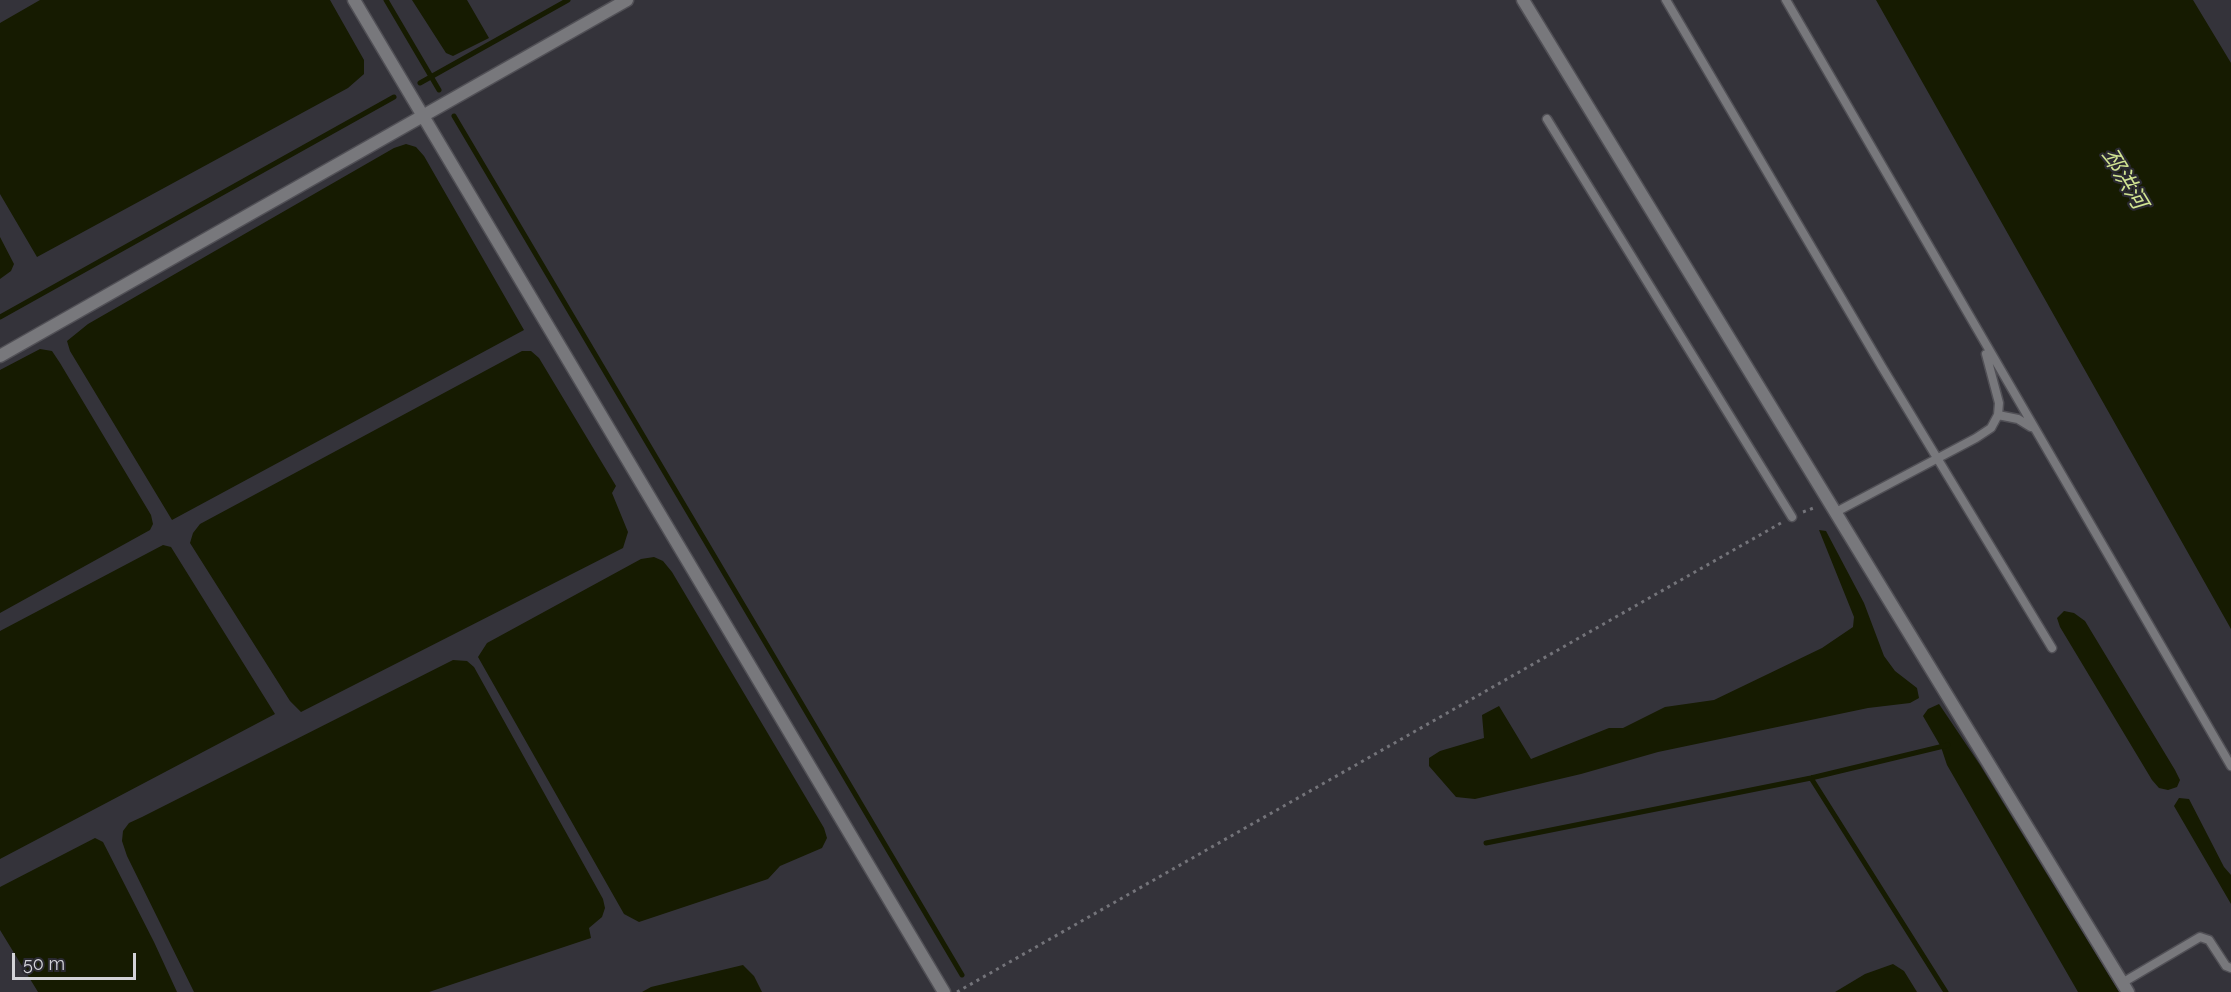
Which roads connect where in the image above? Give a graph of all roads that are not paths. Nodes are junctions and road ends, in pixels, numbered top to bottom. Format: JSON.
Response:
{"nodes":[{"id":1,"x":354,"y":0,"type":"edge"},
{"id":2,"x":627,"y":0,"type":"edge"},
{"id":3,"x":1523,"y":0,"type":"edge"},
{"id":4,"x":1666,"y":0,"type":"edge"},
{"id":5,"x":1786,"y":0,"type":"edge"},
{"id":6,"x":423,"y":116,"type":"junction"},
{"id":7,"x":1547,"y":119,"type":"dead end"},
{"id":8,"x":1983,"y":343,"type":"junction"},
{"id":9,"x":0,"y":356,"type":"edge"},
{"id":10,"x":1998,"y":415,"type":"junction"},
{"id":11,"x":2034,"y":429,"type":"junction"},
{"id":12,"x":1937,"y":459,"type":"junction"},
{"id":13,"x":1832,"y":507,"type":"junction"},
{"id":14,"x":1792,"y":517,"type":"road end"},
{"id":15,"x":2052,"y":648,"type":"dead end"},
{"id":16,"x":2231,"y":766,"type":"edge"},
{"id":17,"x":2231,"y":968,"type":"edge"},
{"id":18,"x":2125,"y":987,"type":"edge"},
{"id":19,"x":944,"y":992,"type":"edge"}],
"edges":[{"from":1,"to":6,"type":"street"},
{"from":2,"to":6,"type":"street"},
{"from":3,"to":13,"type":"street"},
{"from":4,"to":12,"type":"lane"},
{"from":5,"to":8,"type":"lane"},
{"from":6,"to":9,"type":"street"},
{"from":6,"to":19,"type":"street"},
{"from":7,"to":14,"type":"lane"},
{"from":8,"to":10,"type":"lane"},
{"from":8,"to":11,"type":"lane"},
{"from":10,"to":11,"type":"lane"},
{"from":10,"to":12,"type":"lane"},
{"from":11,"to":16,"type":"lane"},
{"from":12,"to":13,"type":"lane"},
{"from":12,"to":15,"type":"lane"},
{"from":13,"to":18,"type":"street"},
{"from":17,"to":18,"type":"lane"}]}
